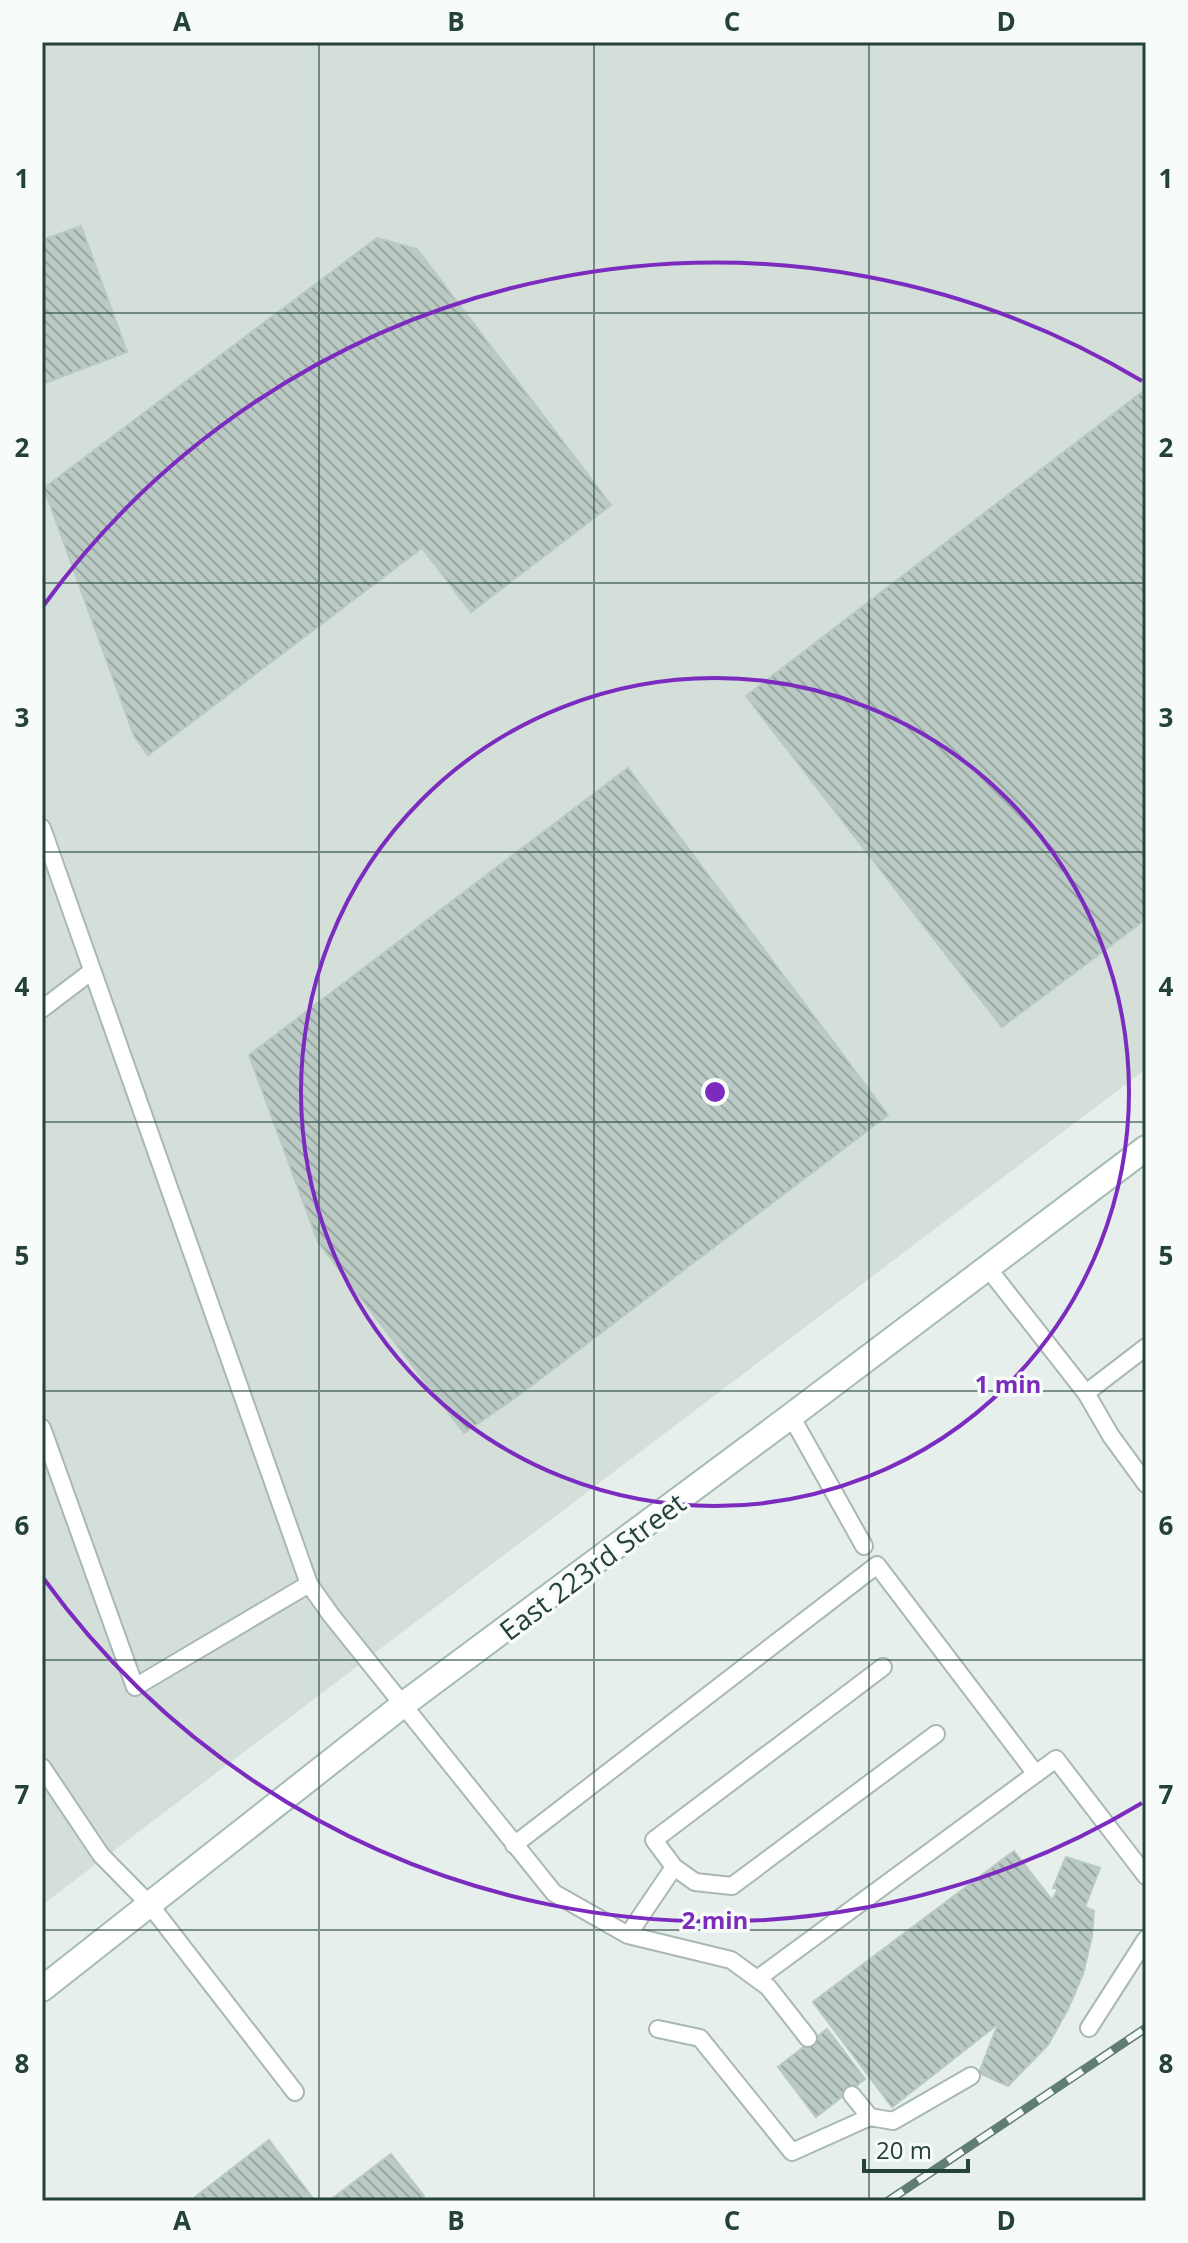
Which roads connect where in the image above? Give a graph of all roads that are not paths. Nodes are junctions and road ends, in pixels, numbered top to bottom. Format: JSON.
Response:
{"nodes":[{"id":1,"x":42,"y":828,"type":"edge"},
{"id":2,"x":92,"y":971,"type":"junction"},
{"id":3,"x":42,"y":1009,"type":"edge"},
{"id":4,"x":1146,"y":1148,"type":"edge"},
{"id":5,"x":987,"y":1267,"type":"junction"},
{"id":6,"x":1146,"y":1347,"type":"edge"},
{"id":7,"x":1086,"y":1393,"type":"junction"},
{"id":8,"x":791,"y":1416,"type":"junction"},
{"id":9,"x":42,"y":1428,"type":"edge"},
{"id":10,"x":1146,"y":1484,"type":"edge"},
{"id":11,"x":870,"y":1556,"type":"junction"},
{"id":12,"x":309,"y":1584,"type":"junction"},
{"id":13,"x":883,"y":1667,"type":"dead end"},
{"id":14,"x":404,"y":1704,"type":"junction"},
{"id":15,"x":936,"y":1734,"type":"dead end"},
{"id":16,"x":42,"y":1767,"type":"edge"},
{"id":17,"x":1036,"y":1774,"type":"junction"},
{"id":18,"x":514,"y":1845,"type":"junction"},
{"id":19,"x":674,"y":1867,"type":"junction"},
{"id":20,"x":1146,"y":1876,"type":"edge"},
{"id":21,"x":150,"y":1905,"type":"junction"},
{"id":22,"x":628,"y":1935,"type":"junction"},
{"id":23,"x":1146,"y":1939,"type":"edge"},
{"id":24,"x":757,"y":1979,"type":"junction"},
{"id":25,"x":42,"y":1989,"type":"edge"},
{"id":26,"x":1089,"y":2028,"type":"dead end"},
{"id":27,"x":658,"y":2029,"type":"dead end"},
{"id":28,"x":808,"y":2038,"type":"dead end"},
{"id":29,"x":971,"y":2076,"type":"dead end"},
{"id":30,"x":295,"y":2092,"type":"dead end"},
{"id":31,"x":852,"y":2095,"type":"dead end"},
{"id":32,"x":870,"y":2117,"type":"junction"}],
"edges":[{"from":1,"to":2,"type":"lane"},
{"from":2,"to":3,"type":"lane"},
{"from":2,"to":12,"type":"lane"},
{"from":4,"to":5,"type":"main road","name":"East 223rd Street"},
{"from":5,"to":7,"type":"lane"},
{"from":5,"to":8,"type":"main road","name":"East 223rd Street"},
{"from":6,"to":7,"type":"lane"},
{"from":7,"to":10,"type":"lane"},
{"from":8,"to":11,"type":"lane"},
{"from":8,"to":14,"type":"main road","name":"East 223rd Street"},
{"from":9,"to":12,"type":"lane"},
{"from":11,"to":17,"type":"lane"},
{"from":11,"to":18,"type":"lane"},
{"from":12,"to":14,"type":"lane"},
{"from":13,"to":19,"type":"lane"},
{"from":14,"to":18,"type":"lane"},
{"from":14,"to":21,"type":"main road","name":"East 223rd Street"},
{"from":15,"to":19,"type":"lane"},
{"from":16,"to":21,"type":"lane"},
{"from":17,"to":20,"type":"lane"},
{"from":17,"to":24,"type":"lane"},
{"from":18,"to":22,"type":"lane"},
{"from":19,"to":22,"type":"lane"},
{"from":21,"to":25,"type":"main road","name":"East 223rd Street"},
{"from":21,"to":30,"type":"lane"},
{"from":22,"to":24,"type":"lane"},
{"from":23,"to":26,"type":"lane"},
{"from":24,"to":28,"type":"lane"},
{"from":27,"to":32,"type":"lane"},
{"from":29,"to":32,"type":"lane"},
{"from":31,"to":32,"type":"lane"}]}
